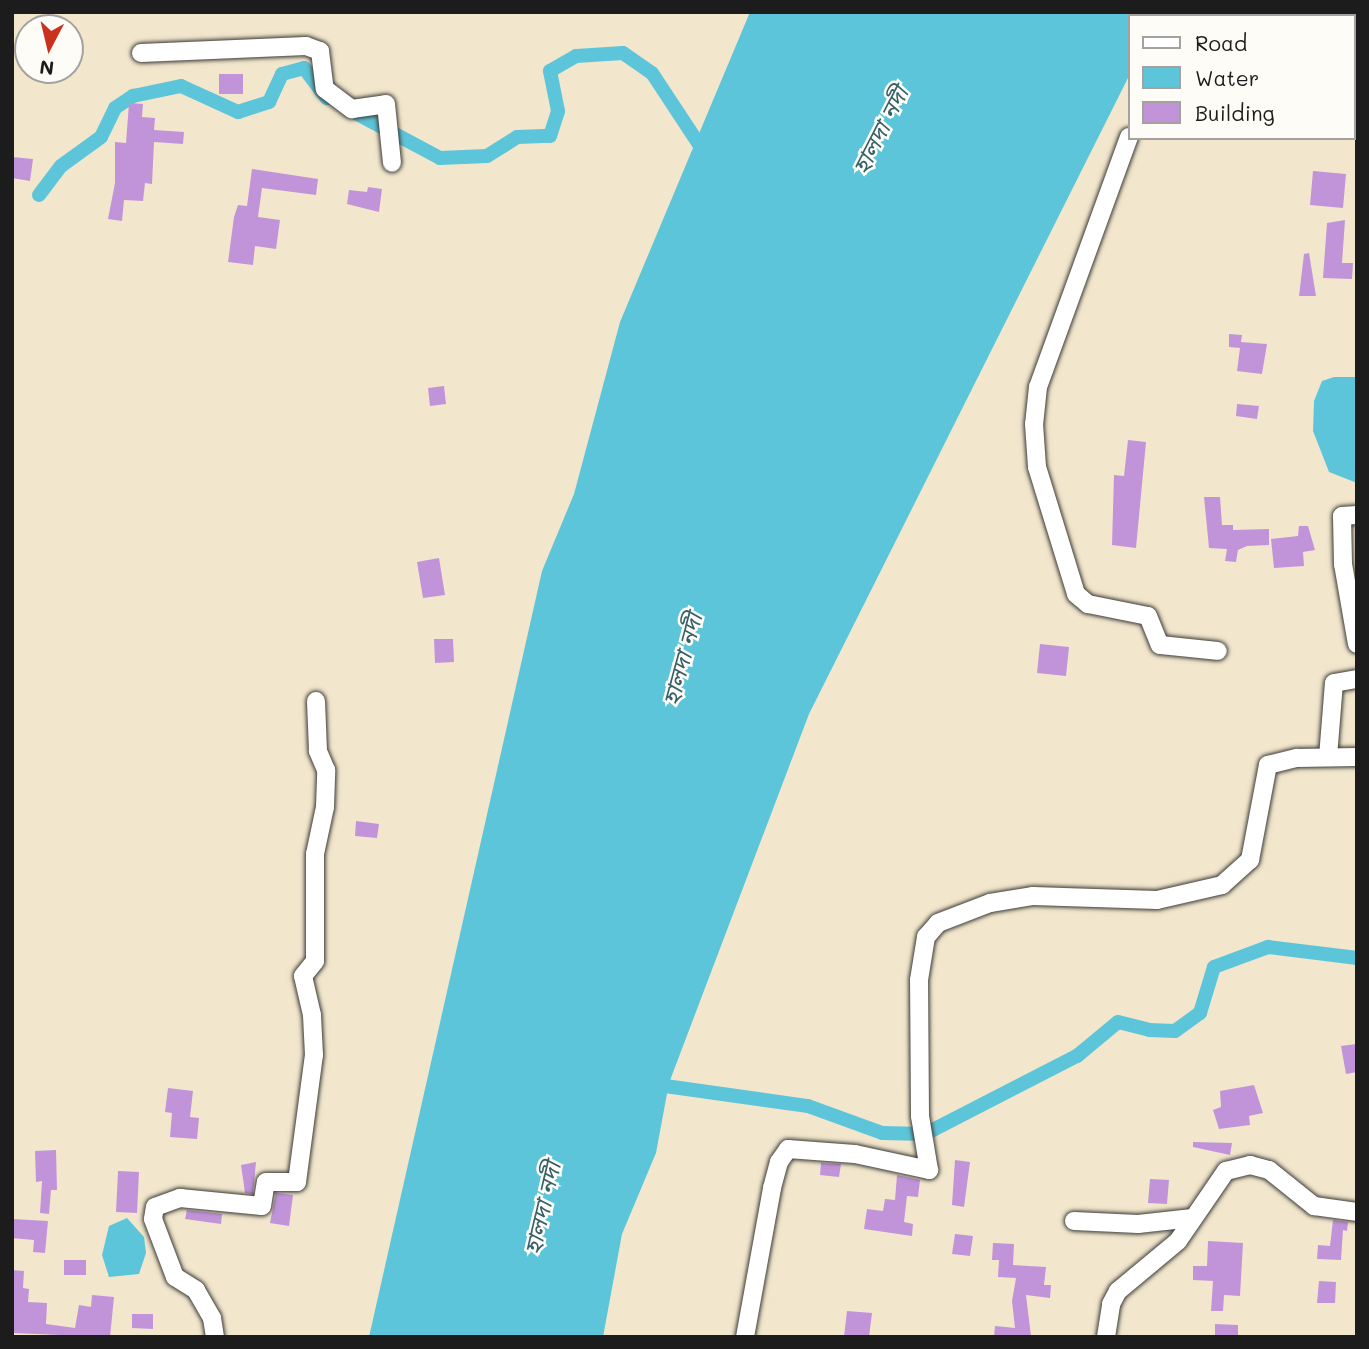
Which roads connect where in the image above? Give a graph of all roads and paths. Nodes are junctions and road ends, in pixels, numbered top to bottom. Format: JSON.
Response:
{"nodes":[{"id":1,"x":141,"y":53,"type":"dead end"},
{"id":2,"x":1128,"y":140,"type":"edge"},
{"id":3,"x":392,"y":163,"type":"dead end"},
{"id":4,"x":1357,"y":515,"type":"edge"},
{"id":5,"x":1357,"y":644,"type":"edge"},
{"id":6,"x":1218,"y":651,"type":"dead end"},
{"id":7,"x":1357,"y":679,"type":"edge"},
{"id":8,"x":316,"y":701,"type":"dead end"},
{"id":9,"x":1328,"y":757,"type":"junction"},
{"id":10,"x":1357,"y":757,"type":"edge"},
{"id":11,"x":1357,"y":1212,"type":"edge"},
{"id":12,"x":1193,"y":1219,"type":"junction"},
{"id":13,"x":1074,"y":1221,"type":"dead end"},
{"id":14,"x":215,"y":1337,"type":"edge"},
{"id":15,"x":745,"y":1337,"type":"edge"},
{"id":16,"x":1106,"y":1337,"type":"edge"}],
"edges":[{"from":1,"to":3,"type":"street"},
{"from":2,"to":6,"type":"street"},
{"from":4,"to":5,"type":"street"},
{"from":7,"to":9,"type":"street"},
{"from":8,"to":14,"type":"street"},
{"from":9,"to":10,"type":"street"},
{"from":9,"to":15,"type":"street"},
{"from":11,"to":12,"type":"street"},
{"from":12,"to":13,"type":"street"},
{"from":12,"to":16,"type":"street"}]}
